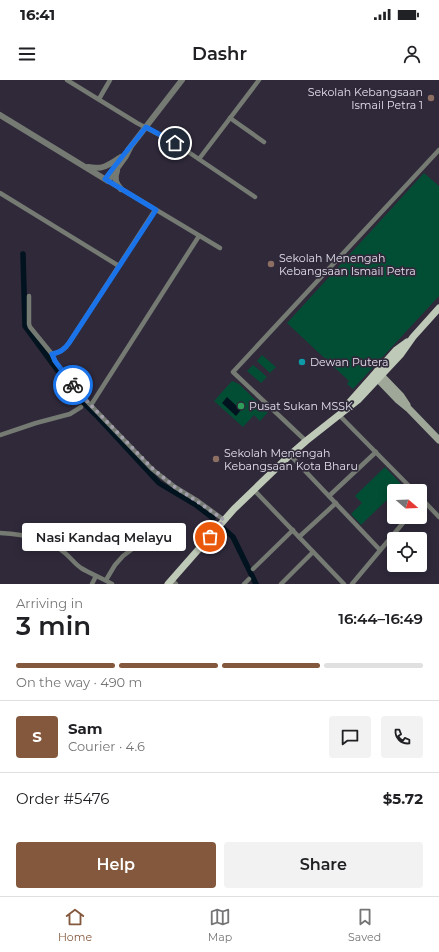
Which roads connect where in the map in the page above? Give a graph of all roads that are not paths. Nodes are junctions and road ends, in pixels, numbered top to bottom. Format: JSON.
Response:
{"nodes":[{"id":1,"x":67,"y":80,"type":"edge"},
{"id":2,"x":110,"y":80,"type":"edge"},
{"id":3,"x":182,"y":80,"type":"edge"},
{"id":4,"x":259,"y":80,"type":"edge"},
{"id":5,"x":99,"y":99,"type":"junction"},
{"id":6,"x":0,"y":115,"type":"edge"},
{"id":7,"x":230,"y":118,"type":"junction"},
{"id":8,"x":146,"y":127,"type":"junction"},
{"id":9,"x":264,"y":142,"type":"dead end"},
{"id":10,"x":130,"y":148,"type":"junction"},
{"id":11,"x":439,"y":150,"type":"edge"},
{"id":12,"x":121,"y":157,"type":"junction"},
{"id":13,"x":199,"y":160,"type":"junction"},
{"id":14,"x":119,"y":166,"type":"junction"},
{"id":15,"x":84,"y":167,"type":"junction"},
{"id":16,"x":106,"y":180,"type":"junction"},
{"id":17,"x":122,"y":189,"type":"junction"},
{"id":18,"x":0,"y":193,"type":"edge"},
{"id":19,"x":254,"y":197,"type":"dead end"},
{"id":20,"x":156,"y":210,"type":"junction"},
{"id":21,"x":199,"y":236,"type":"junction"},
{"id":22,"x":220,"y":248,"type":"dead end"},
{"id":23,"x":119,"y":266,"type":"junction"},
{"id":24,"x":29,"y":296,"type":"dead end"},
{"id":25,"x":439,"y":308,"type":"edge"},
{"id":26,"x":52,"y":354,"type":"junction"},
{"id":27,"x":377,"y":375,"type":"junction"},
{"id":28,"x":91,"y":405,"type":"junction"},
{"id":29,"x":81,"y":407,"type":"dead end"},
{"id":30,"x":339,"y":415,"type":"junction"},
{"id":31,"x":0,"y":434,"type":"edge"},
{"id":32,"x":439,"y":440,"type":"edge"},
{"id":33,"x":306,"y":441,"type":"junction"},
{"id":34,"x":376,"y":452,"type":"junction"},
{"id":35,"x":290,"y":455,"type":"junction"},
{"id":36,"x":407,"y":484,"type":"edge"},
{"id":37,"x":254,"y":490,"type":"junction"},
{"id":38,"x":328,"y":496,"type":"junction"},
{"id":39,"x":336,"y":503,"type":"junction"},
{"id":40,"x":427,"y":506,"type":"edge"},
{"id":41,"x":439,"y":517,"type":"edge"},
{"id":42,"x":224,"y":520,"type":"junction"},
{"id":43,"x":402,"y":524,"type":"edge"},
{"id":44,"x":153,"y":528,"type":"dead end"},
{"id":45,"x":293,"y":530,"type":"junction"},
{"id":46,"x":0,"y":533,"type":"edge"},
{"id":47,"x":299,"y":537,"type":"junction"},
{"id":48,"x":380,"y":550,"type":"junction"},
{"id":49,"x":313,"y":552,"type":"junction"},
{"id":50,"x":253,"y":569,"type":"dead end"},
{"id":51,"x":96,"y":576,"type":"junction"},
{"id":52,"x":248,"y":579,"type":"dead end"},
{"id":53,"x":106,"y":580,"type":"junction"},
{"id":54,"x":172,"y":583,"type":"edge"},
{"id":55,"x":92,"y":584,"type":"edge"},
{"id":56,"x":112,"y":584,"type":"edge"},
{"id":57,"x":244,"y":584,"type":"edge"},
{"id":58,"x":281,"y":584,"type":"edge"},
{"id":59,"x":344,"y":584,"type":"edge"},
{"id":60,"x":352,"y":584,"type":"edge"}],
"edges":[{"from":1,"to":5,"type":"street"},
{"from":2,"to":5,"type":"street"},
{"from":3,"to":8,"type":"street"},
{"from":4,"to":7,"type":"street"},
{"from":5,"to":8,"type":"street"},
{"from":6,"to":15,"type":"street"},
{"from":7,"to":9,"type":"street"},
{"from":7,"to":13,"type":"street"},
{"from":8,"to":10,"type":"street"},
{"from":8,"to":13,"type":"street"},
{"from":10,"to":12,"type":"street"},
{"from":10,"to":14,"type":"street"},
{"from":11,"to":33,"type":"street"},
{"from":12,"to":15,"type":"street"},
{"from":12,"to":16,"type":"street"},
{"from":13,"to":19,"type":"street"},
{"from":14,"to":16,"type":"street"},
{"from":14,"to":17,"type":"street"},
{"from":15,"to":16,"type":"street"},
{"from":16,"to":17,"type":"street"},
{"from":17,"to":20,"type":"street"},
{"from":18,"to":23,"type":"street"},
{"from":20,"to":21,"type":"street"},
{"from":20,"to":23,"type":"street"},
{"from":21,"to":22,"type":"street"},
{"from":21,"to":28,"type":"street"},
{"from":23,"to":26,"type":"street"},
{"from":24,"to":26,"type":"street"},
{"from":25,"to":27,"type":"main road"},
{"from":26,"to":28,"type":"street"},
{"from":27,"to":30,"type":"main road"},
{"from":27,"to":32,"type":"main road"},
{"from":28,"to":42,"type":"street"},
{"from":29,"to":31,"type":"street"},
{"from":30,"to":33,"type":"main road"},
{"from":30,"to":34,"type":"street"},
{"from":33,"to":35,"type":"main road"},
{"from":34,"to":36,"type":"street"},
{"from":34,"to":38,"type":"street"},
{"from":35,"to":37,"type":"main road"},
{"from":35,"to":38,"type":"street"},
{"from":37,"to":42,"type":"main road"},
{"from":37,"to":45,"type":"street"},
{"from":38,"to":39,"type":"street"},
{"from":39,"to":47,"type":"street"},
{"from":39,"to":48,"type":"street"},
{"from":40,"to":41,"type":"street"},
{"from":42,"to":54,"type":"main road"},
{"from":43,"to":48,"type":"street"},
{"from":44,"to":53,"type":"street"},
{"from":45,"to":47,"type":"street"},
{"from":45,"to":50,"type":"street"},
{"from":46,"to":51,"type":"street"},
{"from":47,"to":49,"type":"street"},
{"from":48,"to":60,"type":"street"},
{"from":49,"to":58,"type":"street"},
{"from":49,"to":59,"type":"street"},
{"from":51,"to":53,"type":"street"},
{"from":51,"to":55,"type":"street"},
{"from":52,"to":57,"type":"street"},
{"from":53,"to":56,"type":"street"}]}
